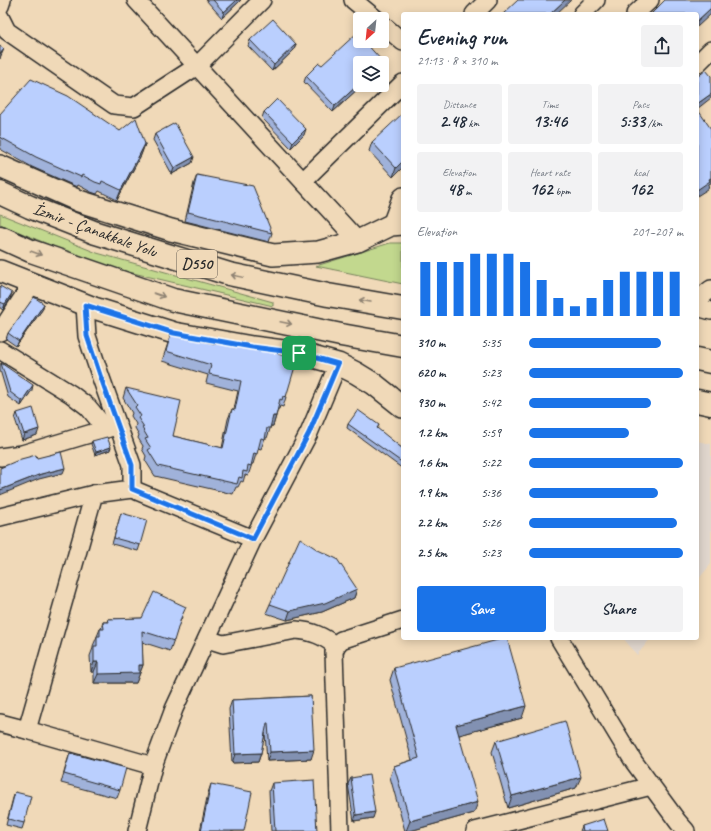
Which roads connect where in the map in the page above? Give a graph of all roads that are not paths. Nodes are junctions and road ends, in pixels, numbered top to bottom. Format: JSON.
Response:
{"nodes":[{"id":1,"x":2,"y":0,"type":"edge"},
{"id":2,"x":136,"y":0,"type":"edge"},
{"id":3,"x":262,"y":0,"type":"edge"},
{"id":4,"x":353,"y":0,"type":"edge"},
{"id":5,"x":488,"y":0,"type":"edge"},
{"id":6,"x":596,"y":0,"type":"edge"},
{"id":7,"x":650,"y":0,"type":"edge"},
{"id":8,"x":0,"y":6,"type":"edge"},
{"id":9,"x":368,"y":12,"type":"edge"},
{"id":10,"x":476,"y":12,"type":"edge"},
{"id":11,"x":584,"y":12,"type":"edge"},
{"id":12,"x":637,"y":12,"type":"edge"},
{"id":13,"x":0,"y":17,"type":"edge"},
{"id":14,"x":389,"y":30,"type":"edge"},
{"id":15,"x":401,"y":40,"type":"edge"},
{"id":16,"x":711,"y":50,"type":"edge"},
{"id":17,"x":699,"y":62,"type":"edge"},
{"id":18,"x":197,"y":66,"type":"junction"},
{"id":19,"x":401,"y":85,"type":"edge"},
{"id":20,"x":0,"y":166,"type":"edge"},
{"id":21,"x":303,"y":181,"type":"junction"},
{"id":22,"x":0,"y":193,"type":"edge"},
{"id":23,"x":401,"y":206,"type":"edge"},
{"id":24,"x":397,"y":225,"type":"edge"},
{"id":25,"x":0,"y":238,"type":"edge"},
{"id":26,"x":358,"y":241,"type":"junction"},
{"id":27,"x":0,"y":271,"type":"edge"},
{"id":28,"x":31,"y":285,"type":"junction"},
{"id":29,"x":711,"y":289,"type":"edge"},
{"id":30,"x":699,"y":298,"type":"edge"},
{"id":31,"x":85,"y":305,"type":"junction"},
{"id":32,"x":401,"y":308,"type":"edge"},
{"id":33,"x":699,"y":308,"type":"edge"},
{"id":34,"x":711,"y":311,"type":"edge"},
{"id":35,"x":0,"y":332,"type":"edge"},
{"id":36,"x":341,"y":335,"type":"junction"},
{"id":37,"x":401,"y":346,"type":"edge"},
{"id":38,"x":0,"y":350,"type":"edge"},
{"id":39,"x":401,"y":353,"type":"edge"},
{"id":40,"x":699,"y":359,"type":"edge"},
{"id":41,"x":711,"y":362,"type":"edge"},
{"id":42,"x":338,"y":364,"type":"junction"},
{"id":43,"x":699,"y":401,"type":"edge"},
{"id":44,"x":711,"y":404,"type":"edge"},
{"id":45,"x":401,"y":405,"type":"edge"},
{"id":46,"x":112,"y":427,"type":"junction"},
{"id":47,"x":0,"y":457,"type":"edge"},
{"id":48,"x":132,"y":489,"type":"junction"},
{"id":49,"x":94,"y":494,"type":"junction"},
{"id":50,"x":0,"y":517,"type":"edge"},
{"id":51,"x":253,"y":539,"type":"junction"},
{"id":52,"x":401,"y":621,"type":"edge"},
{"id":53,"x":207,"y":639,"type":"junction"},
{"id":54,"x":560,"y":640,"type":"edge"},
{"id":55,"x":336,"y":646,"type":"junction"},
{"id":56,"x":0,"y":723,"type":"edge"},
{"id":57,"x":27,"y":730,"type":"junction"},
{"id":58,"x":153,"y":766,"type":"junction"},
{"id":59,"x":651,"y":786,"type":"junction"},
{"id":60,"x":137,"y":831,"type":"edge"},
{"id":61,"x":340,"y":831,"type":"edge"},
{"id":62,"x":475,"y":831,"type":"edge"},
{"id":63,"x":686,"y":831,"type":"edge"}],
"edges":[{"from":1,"to":8,"type":"street"},
{"from":2,"to":18,"type":"street"},
{"from":3,"to":18,"type":"street"},
{"from":4,"to":9,"type":"street"},
{"from":5,"to":10,"type":"street"},
{"from":6,"to":11,"type":"street"},
{"from":7,"to":12,"type":"street"},
{"from":13,"to":18,"type":"street"},
{"from":14,"to":15,"type":"street"},
{"from":16,"to":17,"type":"street"},
{"from":18,"to":21,"type":"street"},
{"from":19,"to":21,"type":"street"},
{"from":20,"to":26,"type":"main road"},
{"from":21,"to":26,"type":"street"},
{"from":32,"to":22,"type":"highway","name":"İzmir - Çanakkale Yolu","number":"D550","one_way":true},
{"from":23,"to":24,"type":"street"},
{"from":24,"to":26,"type":"main road"},
{"from":25,"to":36,"type":"highway","number":"D550","one_way":true},
{"from":27,"to":28,"type":"main road"},
{"from":28,"to":31,"type":"main road"},
{"from":28,"to":35,"type":"street"},
{"from":29,"to":30,"type":"street"},
{"from":31,"to":42,"type":"main road"},
{"from":31,"to":46,"type":"street"},
{"from":33,"to":34,"type":"street"},
{"from":36,"to":37,"type":"highway","number":"D550"},
{"from":36,"to":39,"type":"main road"},
{"from":38,"to":46,"type":"street"},
{"from":40,"to":41,"type":"highway"},
{"from":42,"to":45,"type":"main road"},
{"from":42,"to":51,"type":"street"},
{"from":43,"to":44,"type":"highway"},
{"from":46,"to":47,"type":"street"},
{"from":46,"to":48,"type":"street"},
{"from":48,"to":49,"type":"street"},
{"from":48,"to":51,"type":"street"},
{"from":49,"to":50,"type":"street"},
{"from":49,"to":57,"type":"street"},
{"from":51,"to":53,"type":"street"},
{"from":52,"to":55,"type":"street"},
{"from":53,"to":55,"type":"street"},
{"from":53,"to":58,"type":"street"},
{"from":54,"to":59,"type":"street"},
{"from":55,"to":61,"type":"street"},
{"from":56,"to":57,"type":"street"},
{"from":57,"to":58,"type":"street"},
{"from":58,"to":60,"type":"street"},
{"from":59,"to":62,"type":"street"},
{"from":59,"to":63,"type":"street"}]}
